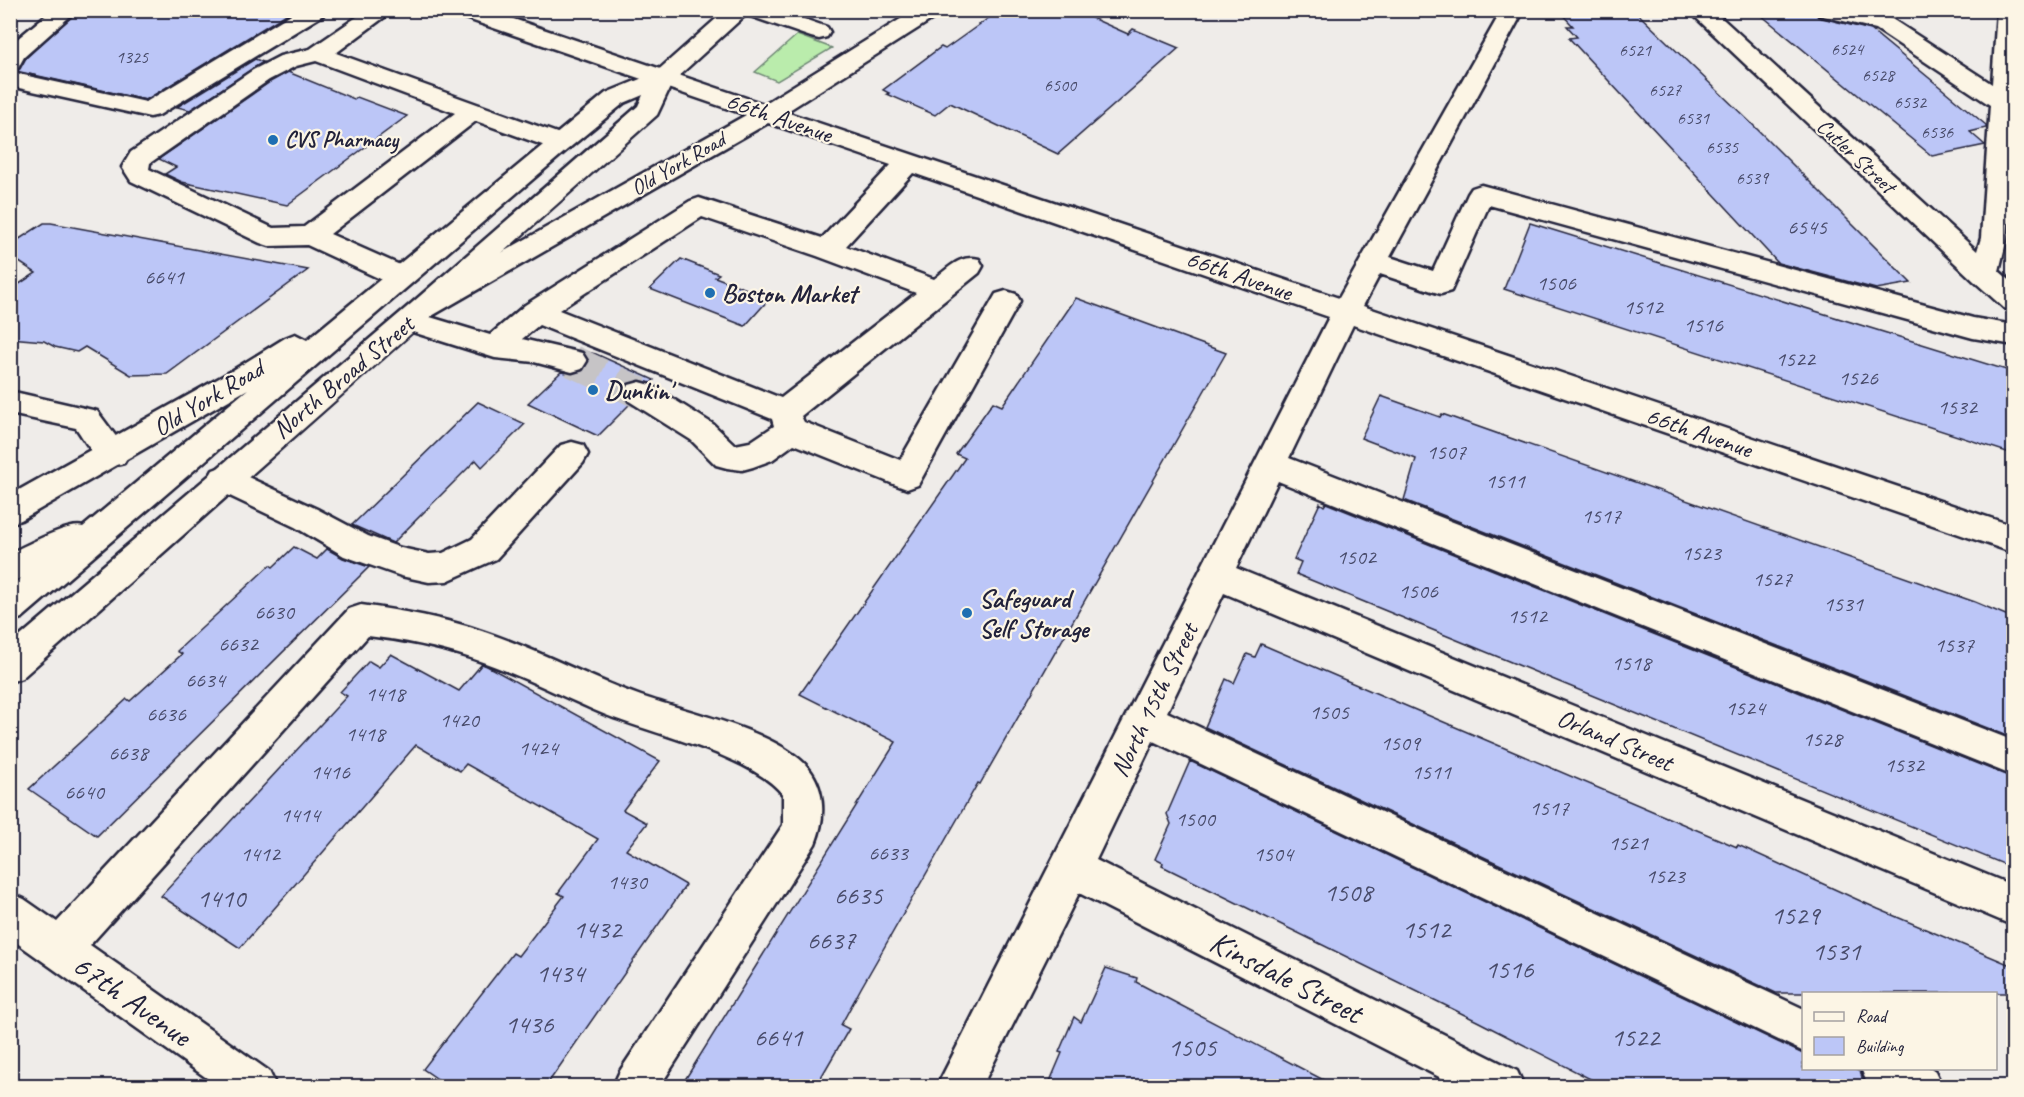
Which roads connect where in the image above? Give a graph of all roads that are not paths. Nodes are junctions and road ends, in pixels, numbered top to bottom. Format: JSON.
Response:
{"nodes":[{"id":1,"x":66,"y":10,"type":"edge"},
{"id":2,"x":315,"y":10,"type":"edge"},
{"id":3,"x":383,"y":10,"type":"edge"},
{"id":4,"x":464,"y":10,"type":"edge"},
{"id":5,"x":740,"y":10,"type":"edge"},
{"id":6,"x":755,"y":10,"type":"edge"},
{"id":7,"x":931,"y":10,"type":"edge"},
{"id":8,"x":1514,"y":10,"type":"edge"},
{"id":9,"x":1699,"y":10,"type":"edge"},
{"id":10,"x":1827,"y":10,"type":"edge"},
{"id":11,"x":2008,"y":10,"type":"edge"},
{"id":12,"x":819,"y":32,"type":"dead end"},
{"id":13,"x":318,"y":54,"type":"junction"},
{"id":14,"x":10,"y":63,"type":"edge"},
{"id":15,"x":663,"y":78,"type":"junction"},
{"id":16,"x":10,"y":79,"type":"edge"},
{"id":17,"x":2004,"y":103,"type":"junction"},
{"id":18,"x":473,"y":111,"type":"junction"},
{"id":19,"x":767,"y":113,"type":"junction"},
{"id":20,"x":559,"y":143,"type":"junction"},
{"id":21,"x":909,"y":162,"type":"junction"},
{"id":22,"x":310,"y":236,"type":"junction"},
{"id":23,"x":827,"y":249,"type":"junction"},
{"id":24,"x":1372,"y":261,"type":"junction"},
{"id":25,"x":969,"y":266,"type":"dead end"},
{"id":26,"x":1984,"y":274,"type":"junction"},
{"id":27,"x":399,"y":276,"type":"junction"},
{"id":28,"x":938,"y":291,"type":"junction"},
{"id":29,"x":1006,"y":301,"type":"dead end"},
{"id":30,"x":2013,"y":301,"type":"edge"},
{"id":31,"x":1346,"y":311,"type":"junction"},
{"id":32,"x":535,"y":312,"type":"junction"},
{"id":33,"x":416,"y":316,"type":"junction"},
{"id":34,"x":2013,"y":335,"type":"edge"},
{"id":35,"x":495,"y":347,"type":"junction"},
{"id":36,"x":572,"y":361,"type":"tunnel mouth"},
{"id":37,"x":640,"y":393,"type":"tunnel mouth"},
{"id":38,"x":17,"y":411,"type":"edge"},
{"id":39,"x":788,"y":421,"type":"junction"},
{"id":40,"x":114,"y":454,"type":"junction"},
{"id":41,"x":572,"y":454,"type":"dead end"},
{"id":42,"x":1270,"y":464,"type":"junction"},
{"id":43,"x":224,"y":479,"type":"junction"},
{"id":44,"x":10,"y":511,"type":"edge"},
{"id":45,"x":114,"y":522,"type":"junction"},
{"id":46,"x":2013,"y":540,"type":"edge"},
{"id":47,"x":10,"y":568,"type":"edge"},
{"id":48,"x":1216,"y":574,"type":"junction"},
{"id":49,"x":10,"y":608,"type":"edge"},
{"id":50,"x":10,"y":666,"type":"edge"},
{"id":51,"x":1144,"y":719,"type":"junction"},
{"id":52,"x":2013,"y":759,"type":"edge"},
{"id":53,"x":1071,"y":868,"type":"junction"},
{"id":54,"x":2013,"y":906,"type":"edge"},
{"id":55,"x":10,"y":913,"type":"edge"},
{"id":56,"x":60,"y":948,"type":"junction"},
{"id":57,"x":1802,"y":1031,"type":"edge"},
{"id":58,"x":1886,"y":1070,"type":"edge"},
{"id":59,"x":963,"y":1085,"type":"edge"},
{"id":60,"x":254,"y":1086,"type":"edge"},
{"id":61,"x":635,"y":1086,"type":"edge"},
{"id":62,"x":1502,"y":1086,"type":"edge"},
{"id":63,"x":1920,"y":1086,"type":"edge"}],
"edges":[{"from":1,"to":14,"type":"street"},
{"from":2,"to":16,"type":"street"},
{"from":3,"to":13,"type":"street"},
{"from":4,"to":15,"type":"street","name":"66th Avenue"},
{"from":5,"to":15,"type":"street","name":"North Broad Street"},
{"from":6,"to":12,"type":"street"},
{"from":7,"to":19,"type":"street","name":"Old York Road"},
{"from":8,"to":24,"type":"street","name":"North 15th Street"},
{"from":9,"to":26,"type":"street","name":"Cutler Street"},
{"from":10,"to":17,"type":"street"},
{"from":11,"to":17,"type":"street"},
{"from":13,"to":18,"type":"street"},
{"from":13,"to":22,"type":"street"},
{"from":15,"to":19,"type":"street","name":"66th Avenue"},
{"from":15,"to":20,"type":"street","name":"North Broad Street"},
{"from":15,"to":33,"type":"street","name":"North Broad Street"},
{"from":17,"to":26,"type":"street"},
{"from":18,"to":20,"type":"street"},
{"from":18,"to":22,"type":"street"},
{"from":19,"to":21,"type":"street","name":"66th Avenue"},
{"from":19,"to":33,"type":"street","name":"Old York Road"},
{"from":20,"to":27,"type":"street","name":"North Broad Street"},
{"from":21,"to":23,"type":"street"},
{"from":21,"to":31,"type":"street","name":"66th Avenue"},
{"from":22,"to":27,"type":"street"},
{"from":23,"to":28,"type":"street"},
{"from":23,"to":32,"type":"street"},
{"from":24,"to":31,"type":"street","name":"North 15th Street"},
{"from":24,"to":34,"type":"street"},
{"from":25,"to":28,"type":"street"},
{"from":26,"to":30,"type":"street","name":"Cutler Street"},
{"from":27,"to":40,"type":"street","name":"Old York Road"},
{"from":27,"to":45,"type":"street","name":"North Broad Street"},
{"from":28,"to":39,"type":"street"},
{"from":29,"to":39,"type":"street"},
{"from":31,"to":42,"type":"street","name":"North 15th Street"},
{"from":31,"to":46,"type":"street","name":"66th Avenue"},
{"from":32,"to":35,"type":"street"},
{"from":32,"to":39,"type":"street"},
{"from":33,"to":35,"type":"street"},
{"from":33,"to":43,"type":"street","name":"North Broad Street"},
{"from":35,"to":36,"type":"street"},
{"from":37,"to":39,"type":"street"},
{"from":38,"to":40,"type":"street"},
{"from":40,"to":44,"type":"street","name":"Old York Road"},
{"from":41,"to":43,"type":"street"},
{"from":42,"to":48,"type":"street","name":"North 15th Street"},
{"from":42,"to":52,"type":"street"},
{"from":43,"to":45,"type":"street"},
{"from":43,"to":50,"type":"street","name":"North Broad Street"},
{"from":45,"to":47,"type":"street"},
{"from":45,"to":49,"type":"street","name":"North Broad Street"},
{"from":48,"to":51,"type":"street","name":"North 15th Street"},
{"from":48,"to":54,"type":"street","name":"Orland Street"},
{"from":51,"to":53,"type":"street","name":"North 15th Street"},
{"from":51,"to":57,"type":"street"},
{"from":53,"to":59,"type":"street","name":"North 15th Street"},
{"from":53,"to":62,"type":"street","name":"Kinsdale Street"},
{"from":55,"to":56,"type":"street","name":"67th Avenue"},
{"from":56,"to":60,"type":"street","name":"67th Avenue"},
{"from":56,"to":61,"type":"street"},
{"from":58,"to":63,"type":"street"}]}
